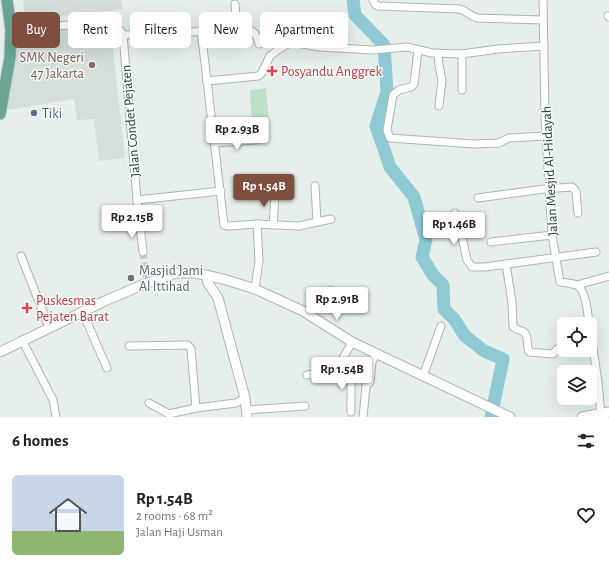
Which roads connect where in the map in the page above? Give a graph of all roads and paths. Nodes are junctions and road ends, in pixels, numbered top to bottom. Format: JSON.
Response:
{"nodes":[{"id":1,"x":7,"y":0,"type":"edge"},
{"id":2,"x":373,"y":0,"type":"edge"},
{"id":3,"x":543,"y":0,"type":"edge"},
{"id":4,"x":235,"y":4,"type":"dead end"},
{"id":5,"x":236,"y":12,"type":"edge"},
{"id":6,"x":543,"y":20,"type":"junction"},
{"id":7,"x":11,"y":30,"type":"junction"},
{"id":8,"x":199,"y":30,"type":"edge"},
{"id":9,"x":252,"y":31,"type":"edge"},
{"id":10,"x":123,"y":36,"type":"junction"},
{"id":11,"x":259,"y":44,"type":"dead end"},
{"id":12,"x":544,"y":46,"type":"junction"},
{"id":13,"x":203,"y":48,"type":"edge"},
{"id":14,"x":418,"y":50,"type":"junction"},
{"id":15,"x":438,"y":53,"type":"junction"},
{"id":16,"x":462,"y":54,"type":"junction"},
{"id":17,"x":207,"y":81,"type":"junction"},
{"id":18,"x":462,"y":90,"type":"dead end"},
{"id":19,"x":439,"y":106,"type":"dead end"},
{"id":20,"x":0,"y":114,"type":"edge"},
{"id":21,"x":546,"y":136,"type":"junction"},
{"id":22,"x":257,"y":140,"type":"dead end"},
{"id":23,"x":215,"y":143,"type":"junction"},
{"id":24,"x":315,"y":186,"type":"dead end"},
{"id":25,"x":272,"y":188,"type":"dead end"},
{"id":26,"x":549,"y":188,"type":"junction"},
{"id":27,"x":221,"y":191,"type":"junction"},
{"id":28,"x":478,"y":198,"type":"dead end"},
{"id":29,"x":137,"y":200,"type":"junction"},
{"id":30,"x":455,"y":213,"type":"dead end"},
{"id":31,"x":578,"y":213,"type":"dead end"},
{"id":32,"x":331,"y":218,"type":"dead end"},
{"id":33,"x":318,"y":222,"type":"junction"},
{"id":34,"x":257,"y":224,"type":"junction"},
{"id":35,"x":273,"y":225,"type":"junction"},
{"id":36,"x":552,"y":235,"type":"junction"},
{"id":37,"x":491,"y":242,"type":"dead end"},
{"id":38,"x":143,"y":252,"type":"tunnel mouth"},
{"id":39,"x":596,"y":252,"type":"dead end"},
{"id":40,"x":21,"y":256,"type":"dead end"},
{"id":41,"x":555,"y":258,"type":"junction"},
{"id":42,"x":506,"y":264,"type":"junction"},
{"id":43,"x":207,"y":275,"type":"junction"},
{"id":44,"x":609,"y":276,"type":"edge"},
{"id":45,"x":223,"y":279,"type":"junction"},
{"id":46,"x":577,"y":285,"type":"junction"},
{"id":47,"x":255,"y":289,"type":"junction"},
{"id":48,"x":330,"y":290,"type":"dead end"},
{"id":49,"x":218,"y":298,"type":"junction"},
{"id":50,"x":82,"y":312,"type":"junction"},
{"id":51,"x":311,"y":317,"type":"junction"},
{"id":52,"x":588,"y":317,"type":"edge"},
{"id":53,"x":441,"y":326,"type":"dead end"},
{"id":54,"x":49,"y":328,"type":"junction"},
{"id":55,"x":22,"y":340,"type":"junction"},
{"id":56,"x":352,"y":342,"type":"junction"},
{"id":57,"x":129,"y":346,"type":"dead end"},
{"id":58,"x":557,"y":349,"type":"edge"},
{"id":59,"x":0,"y":352,"type":"edge"},
{"id":60,"x":376,"y":354,"type":"junction"},
{"id":61,"x":593,"y":357,"type":"edge"},
{"id":62,"x":107,"y":368,"type":"dead end"},
{"id":63,"x":335,"y":369,"type":"junction"},
{"id":64,"x":307,"y":375,"type":"dead end"},
{"id":65,"x":423,"y":376,"type":"junction"},
{"id":66,"x":245,"y":398,"type":"junction"},
{"id":67,"x":149,"y":403,"type":"dead end"},
{"id":68,"x":305,"y":406,"type":"dead end"},
{"id":69,"x":196,"y":408,"type":"junction"},
{"id":70,"x":351,"y":412,"type":"dead end"},
{"id":71,"x":247,"y":413,"type":"edge"},
{"id":72,"x":603,"y":414,"type":"edge"},
{"id":73,"x":167,"y":415,"type":"edge"},
{"id":74,"x":56,"y":417,"type":"edge"},
{"id":75,"x":363,"y":417,"type":"edge"},
{"id":76,"x":510,"y":417,"type":"edge"},
{"id":77,"x":582,"y":417,"type":"edge"}],
"edges":[{"from":1,"to":7,"type":"main road"},
{"from":2,"to":6,"type":"street"},
{"from":3,"to":6,"type":"street","name":"Jalan Mesjid Al-Hidayah"},
{"from":4,"to":5,"type":"street"},
{"from":6,"to":12,"type":"street","name":"Jalan Mesjid Al-Hidayah"},
{"from":7,"to":10,"type":"street"},
{"from":7,"to":20,"type":"main road"},
{"from":8,"to":10,"type":"street"},
{"from":9,"to":11,"type":"street"},
{"from":10,"to":29,"type":"street","name":"Jalan Condet Pejaten"},
{"from":12,"to":16,"type":"street"},
{"from":12,"to":21,"type":"street","name":"Jalan Mesjid Al-Hidayah"},
{"from":13,"to":17,"type":"street"},
{"from":14,"to":15,"type":"street"},
{"from":14,"to":17,"type":"street"},
{"from":14,"to":21,"type":"street"},
{"from":15,"to":16,"type":"street"},
{"from":15,"to":19,"type":"street"},
{"from":16,"to":18,"type":"street"},
{"from":17,"to":23,"type":"street"},
{"from":21,"to":26,"type":"street","name":"Jalan Mesjid Al-Hidayah"},
{"from":22,"to":23,"type":"street"},
{"from":23,"to":27,"type":"street"},
{"from":24,"to":33,"type":"street"},
{"from":25,"to":35,"type":"street"},
{"from":26,"to":28,"type":"street"},
{"from":26,"to":31,"type":"street"},
{"from":26,"to":36,"type":"street","name":"Jalan Mesjid Al-Hidayah"},
{"from":27,"to":29,"type":"street"},
{"from":27,"to":34,"type":"street"},
{"from":29,"to":38,"type":"street","name":"Jalan Condet Pejaten"},
{"from":30,"to":42,"type":"street"},
{"from":32,"to":33,"type":"street"},
{"from":33,"to":35,"type":"street"},
{"from":34,"to":35,"type":"street"},
{"from":34,"to":47,"type":"street"},
{"from":36,"to":37,"type":"street"},
{"from":36,"to":41,"type":"street","name":"Jalan Mesjid Al-Hidayah"},
{"from":39,"to":41,"type":"street"},
{"from":40,"to":54,"type":"street"},
{"from":41,"to":42,"type":"street"},
{"from":41,"to":46,"type":"street","name":"Jalan Mesjid Al-Hidayah"},
{"from":42,"to":58,"type":"street"},
{"from":43,"to":45,"type":"street"},
{"from":43,"to":49,"type":"street"},
{"from":43,"to":50,"type":"street"},
{"from":44,"to":46,"type":"street"},
{"from":45,"to":47,"type":"street"},
{"from":45,"to":49,"type":"street"},
{"from":46,"to":52,"type":"street"},
{"from":47,"to":51,"type":"street"},
{"from":48,"to":51,"type":"street"},
{"from":49,"to":66,"type":"street"},
{"from":50,"to":54,"type":"street"},
{"from":50,"to":62,"type":"street"},
{"from":51,"to":56,"type":"street"},
{"from":53,"to":65,"type":"street"},
{"from":54,"to":55,"type":"street"},
{"from":55,"to":59,"type":"street"},
{"from":55,"to":74,"type":"street"},
{"from":56,"to":60,"type":"street"},
{"from":56,"to":63,"type":"street"},
{"from":57,"to":69,"type":"street"},
{"from":60,"to":65,"type":"street"},
{"from":60,"to":75,"type":"street"},
{"from":61,"to":72,"type":"street"},
{"from":63,"to":64,"type":"street"},
{"from":63,"to":70,"type":"street"},
{"from":65,"to":76,"type":"street"},
{"from":66,"to":69,"type":"street"},
{"from":66,"to":71,"type":"street"},
{"from":67,"to":73,"type":"street"},
{"from":68,"to":71,"type":"street"},
{"from":69,"to":73,"type":"street"},
{"from":72,"to":77,"type":"street"}]}
